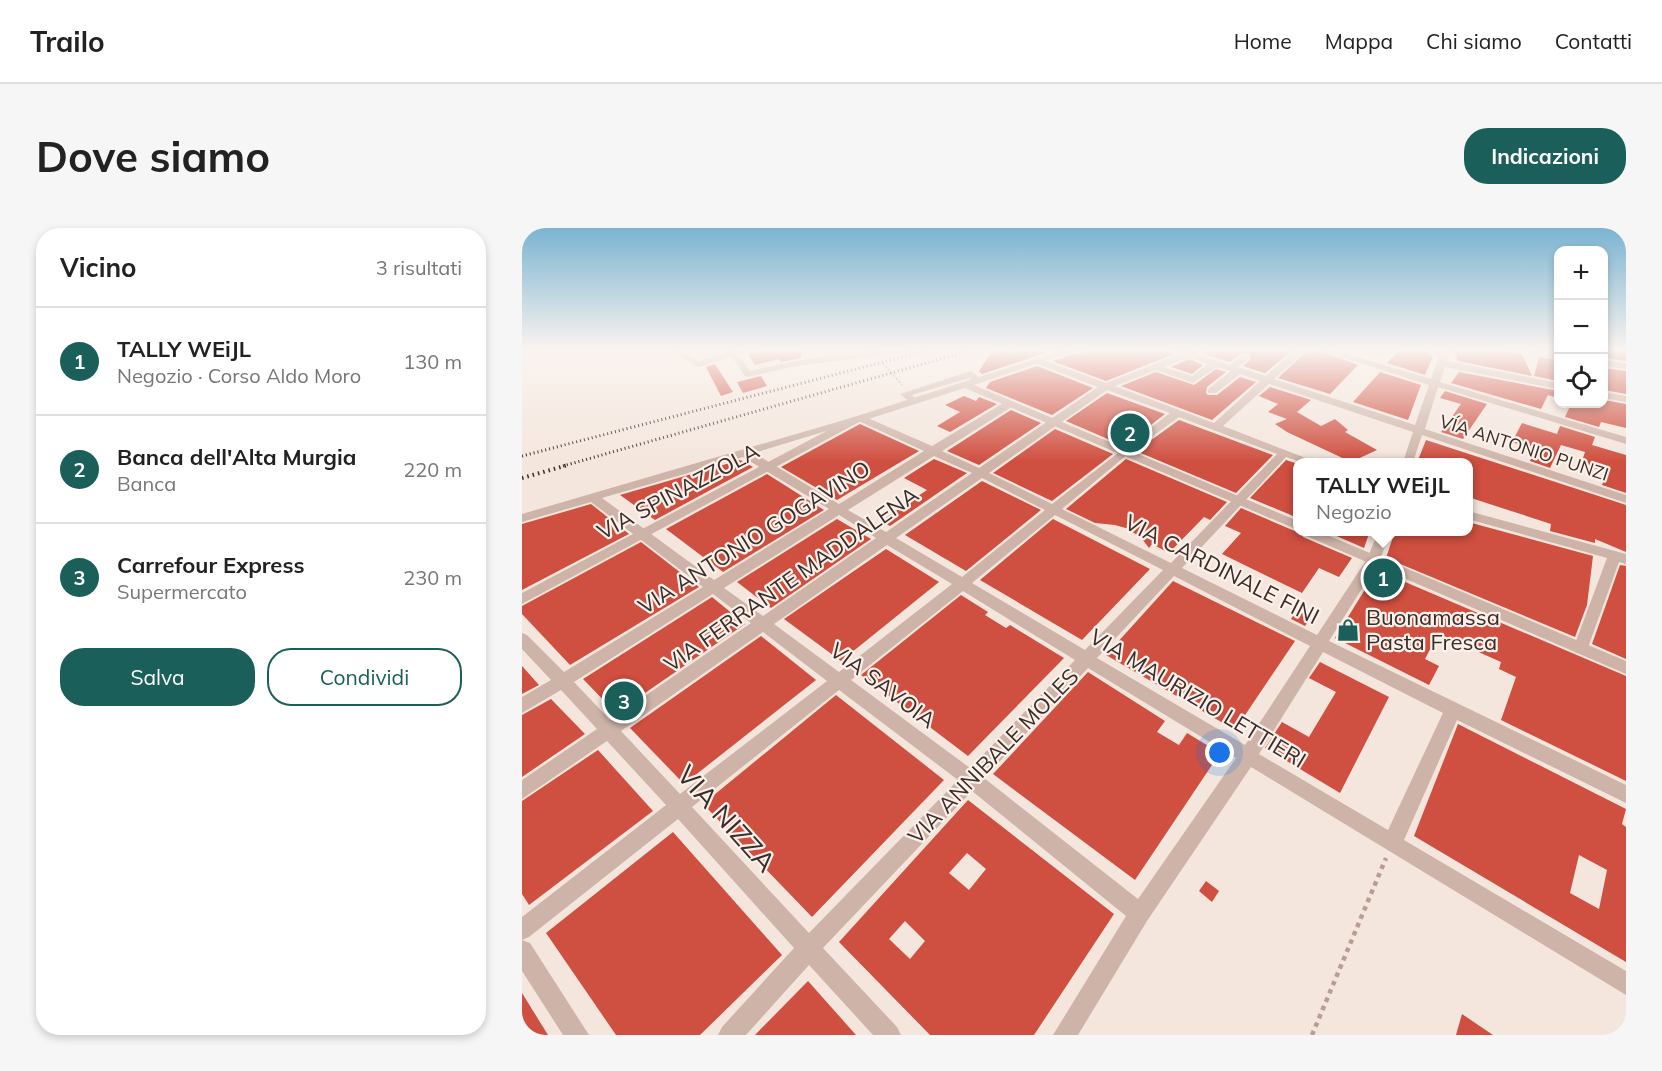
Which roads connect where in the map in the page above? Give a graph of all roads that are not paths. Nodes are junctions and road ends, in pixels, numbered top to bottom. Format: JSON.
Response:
{"nodes":[{"id":1,"x":929,"y":387,"type":"edge"},
{"id":2,"x":956,"y":387,"type":"edge"},
{"id":3,"x":970,"y":387,"type":"edge"},
{"id":4,"x":1105,"y":387,"type":"edge"},
{"id":5,"x":1108,"y":387,"type":"edge"},
{"id":6,"x":1217,"y":387,"type":"edge"},
{"id":7,"x":1261,"y":387,"type":"edge"},
{"id":8,"x":1285,"y":387,"type":"edge"},
{"id":9,"x":1433,"y":387,"type":"edge"},
{"id":10,"x":1443,"y":387,"type":"edge"},
{"id":11,"x":1212,"y":391,"type":"dead end"},
{"id":12,"x":1608,"y":396,"type":"edge"},
{"id":13,"x":1626,"y":399,"type":"edge"},
{"id":14,"x":912,"y":401,"type":"junction"},
{"id":15,"x":1009,"y":404,"type":"junction"},
{"id":16,"x":1177,"y":413,"type":"junction"},
{"id":17,"x":858,"y":419,"type":"junction"},
{"id":18,"x":1054,"y":422,"type":"junction"},
{"id":19,"x":1215,"y":427,"type":"junction"},
{"id":20,"x":1418,"y":430,"type":"junction"},
{"id":21,"x":1626,"y":441,"type":"edge"},
{"id":22,"x":934,"y":450,"type":"junction"},
{"id":23,"x":1124,"y":452,"type":"junction"},
{"id":24,"x":745,"y":453,"type":"junction"},
{"id":25,"x":1284,"y":453,"type":"junction"},
{"id":26,"x":1298,"y":458,"type":"edge"},
{"id":27,"x":1409,"y":458,"type":"edge"},
{"id":28,"x":769,"y":466,"type":"junction"},
{"id":29,"x":981,"y":473,"type":"junction"},
{"id":30,"x":594,"y":498,"type":"junction"},
{"id":31,"x":1626,"y":499,"type":"edge"},
{"id":32,"x":1238,"y":500,"type":"junction"},
{"id":33,"x":840,"y":508,"type":"junction"},
{"id":34,"x":1055,"y":509,"type":"junction"},
{"id":35,"x":1473,"y":516,"type":"edge"},
{"id":36,"x":522,"y":518,"type":"edge"},
{"id":37,"x":1293,"y":524,"type":"edge"},
{"id":38,"x":642,"y":535,"type":"junction"},
{"id":39,"x":1320,"y":536,"type":"edge"},
{"id":40,"x":1382,"y":536,"type":"edge"},
{"id":41,"x":887,"y":538,"type":"junction"},
{"id":42,"x":1620,"y":557,"type":"edge"},
{"id":43,"x":1373,"y":560,"type":"junction"},
{"id":44,"x":1173,"y":568,"type":"junction"},
{"id":45,"x":962,"y":584,"type":"junction"},
{"id":46,"x":713,"y":587,"type":"junction"},
{"id":47,"x":522,"y":599,"type":"edge"},
{"id":48,"x":764,"y":623,"type":"junction"},
{"id":49,"x":522,"y":639,"type":"edge"},
{"id":50,"x":1320,"y":643,"type":"junction"},
{"id":51,"x":1581,"y":649,"type":"junction"},
{"id":52,"x":1088,"y":657,"type":"junction"},
{"id":53,"x":1626,"y":668,"type":"edge"},
{"id":54,"x":562,"y":681,"type":"junction"},
{"id":55,"x":840,"y":681,"type":"junction"},
{"id":56,"x":522,"y":706,"type":"edge"},
{"id":57,"x":1453,"y":710,"type":"junction"},
{"id":58,"x":609,"y":730,"type":"junction"},
{"id":59,"x":1249,"y":755,"type":"junction"},
{"id":60,"x":971,"y":778,"type":"junction"},
{"id":61,"x":522,"y":790,"type":"edge"},
{"id":62,"x":1626,"y":794,"type":"edge"},
{"id":63,"x":679,"y":807,"type":"junction"},
{"id":64,"x":1393,"y":842,"type":"junction"},
{"id":65,"x":1140,"y":914,"type":"junction"},
{"id":66,"x":522,"y":930,"type":"edge"},
{"id":67,"x":808,"y":949,"type":"junction"},
{"id":68,"x":522,"y":951,"type":"edge"},
{"id":69,"x":1626,"y":984,"type":"edge"},
{"id":70,"x":577,"y":1035,"type":"edge"},
{"id":71,"x":730,"y":1035,"type":"edge"},
{"id":72,"x":889,"y":1035,"type":"edge"},
{"id":73,"x":1065,"y":1035,"type":"edge"}],
"edges":[{"from":1,"to":14,"type":"street"},
{"from":2,"to":14,"type":"street"},
{"from":3,"to":15,"type":"street"},
{"from":4,"to":18,"type":"street","name":"VIA FERRANTE MADDALENA"},
{"from":5,"to":16,"type":"street"},
{"from":6,"to":11,"type":"street"},
{"from":7,"to":19,"type":"street"},
{"from":8,"to":20,"type":"street","name":"VÍA ANTONIO PUNZI"},
{"from":9,"to":20,"type":"street"},
{"from":10,"to":21,"type":"street"},
{"from":12,"to":13,"type":"street"},
{"from":14,"to":17,"type":"street"},
{"from":15,"to":18,"type":"street"},
{"from":15,"to":22,"type":"street","name":"VIA ANTONIO GOGAVINO"},
{"from":16,"to":19,"type":"street"},
{"from":16,"to":23,"type":"street"},
{"from":17,"to":22,"type":"street","name":"VIA CARDINALE FINI"},
{"from":17,"to":24,"type":"street"},
{"from":17,"to":28,"type":"street","name":"VIA SPINAZZOLA"},
{"from":18,"to":23,"type":"street"},
{"from":18,"to":29,"type":"street","name":"VIA FERRANTE MADDALENA"},
{"from":19,"to":25,"type":"street"},
{"from":20,"to":27,"type":"street"},
{"from":20,"to":31,"type":"street","name":"VÍA ANTONIO PUNZI"},
{"from":22,"to":29,"type":"street","name":"VIA CARDINALE FINI"},
{"from":22,"to":33,"type":"street","name":"VIA ANTONIO GOGAVINO"},
{"from":23,"to":32,"type":"street"},
{"from":23,"to":34,"type":"street"},
{"from":24,"to":28,"type":"street","name":"VIA MAURIZIO LETTIERI"},
{"from":24,"to":30,"type":"street"},
{"from":25,"to":26,"type":"street"},
{"from":25,"to":32,"type":"street","name":"VIA ANNIBALE MOLES"},
{"from":28,"to":33,"type":"street","name":"VIA MAURIZIO LETTIERI"},
{"from":28,"to":38,"type":"street","name":"VIA SPINAZZOLA"},
{"from":29,"to":34,"type":"street","name":"VIA CARDINALE FINI"},
{"from":29,"to":41,"type":"street","name":"VIA FERRANTE MADDALENA"},
{"from":30,"to":36,"type":"street"},
{"from":30,"to":38,"type":"street","name":"VIA SAVOIA"},
{"from":32,"to":37,"type":"street"},
{"from":32,"to":44,"type":"street","name":"VIA ANNIBALE MOLES"},
{"from":33,"to":41,"type":"street","name":"VIA MAURIZIO LETTIERI"},
{"from":33,"to":46,"type":"street","name":"VIA ANTONIO GOGAVINO"},
{"from":34,"to":44,"type":"street","name":"VIA CARDINALE FINI"},
{"from":34,"to":45,"type":"street"},
{"from":35,"to":42,"type":"street"},
{"from":38,"to":46,"type":"street","name":"VIA SAVOIA"},
{"from":38,"to":47,"type":"street","name":"VIA SPINAZZOLA"},
{"from":39,"to":43,"type":"street"},
{"from":40,"to":43,"type":"street"},
{"from":41,"to":45,"type":"street","name":"VIA MAURIZIO LETTIERI"},
{"from":41,"to":48,"type":"street","name":"VIA FERRANTE MADDALENA"},
{"from":42,"to":51,"type":"street"},
{"from":43,"to":50,"type":"street"},
{"from":43,"to":51,"type":"street"},
{"from":44,"to":50,"type":"street","name":"VIA CARDINALE FINI"},
{"from":44,"to":52,"type":"street","name":"VIA ANNIBALE MOLES"},
{"from":45,"to":52,"type":"street","name":"VIA MAURIZIO LETTIERI"},
{"from":45,"to":55,"type":"street"},
{"from":46,"to":48,"type":"street","name":"VIA SAVOIA"},
{"from":46,"to":54,"type":"street","name":"VIA ANTONIO GOGAVINO"},
{"from":48,"to":55,"type":"street","name":"VIA SAVOIA"},
{"from":48,"to":58,"type":"street","name":"VIA FERRANTE MADDALENA"},
{"from":49,"to":54,"type":"street","name":"VIA NIZZA"},
{"from":50,"to":57,"type":"street","name":"VIA CARDINALE FINI"},
{"from":50,"to":59,"type":"street"},
{"from":51,"to":53,"type":"street"},
{"from":52,"to":59,"type":"street","name":"VIA MAURIZIO LETTIERI"},
{"from":52,"to":60,"type":"street","name":"VIA ANNIBALE MOLES"},
{"from":54,"to":56,"type":"street","name":"VIA ANTONIO GOGAVINO"},
{"from":54,"to":58,"type":"street","name":"VIA NIZZA"},
{"from":55,"to":60,"type":"street","name":"VIA SAVOIA"},
{"from":55,"to":63,"type":"street"},
{"from":57,"to":62,"type":"street","name":"VIA CARDINALE FINI"},
{"from":57,"to":64,"type":"street"},
{"from":58,"to":61,"type":"street","name":"VIA FERRANTE MADDALENA"},
{"from":58,"to":63,"type":"street","name":"VIA NIZZA"},
{"from":59,"to":64,"type":"street","name":"VIA MAURIZIO LETTIERI"},
{"from":59,"to":65,"type":"street"},
{"from":60,"to":65,"type":"street","name":"VIA SAVOIA"},
{"from":60,"to":67,"type":"street","name":"VIA ANNIBALE MOLES"},
{"from":63,"to":66,"type":"street"},
{"from":63,"to":67,"type":"street","name":"VIA NIZZA"},
{"from":64,"to":69,"type":"street","name":"VIA MAURIZIO LETTIERI"},
{"from":65,"to":73,"type":"street"},
{"from":67,"to":71,"type":"street","name":"VIA ANNIBALE MOLES"},
{"from":67,"to":72,"type":"street","name":"VIA NIZZA"},
{"from":68,"to":70,"type":"street"}]}
